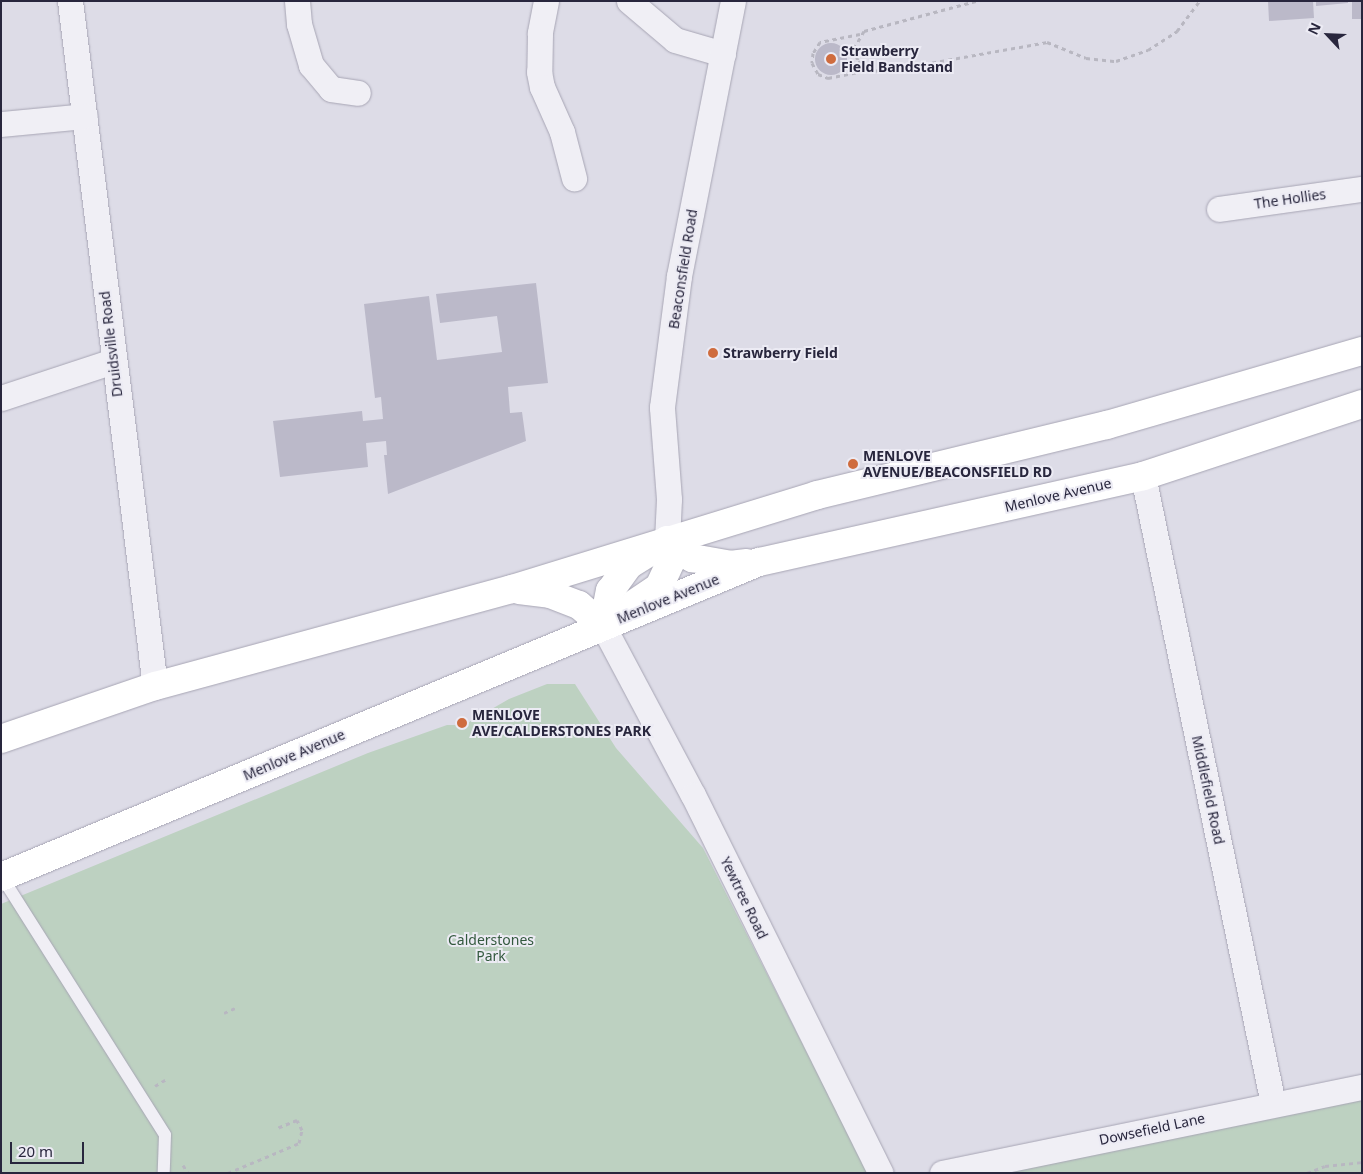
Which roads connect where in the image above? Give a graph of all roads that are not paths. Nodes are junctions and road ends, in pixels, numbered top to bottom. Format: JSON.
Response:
{"nodes":[{"id":1,"x":70,"y":1,"type":"edge"},
{"id":2,"x":297,"y":1,"type":"edge"},
{"id":3,"x":546,"y":1,"type":"edge"},
{"id":4,"x":629,"y":1,"type":"edge"},
{"id":5,"x":733,"y":1,"type":"edge"},
{"id":6,"x":723,"y":54,"type":"junction"},
{"id":7,"x":358,"y":94,"type":"dead end"},
{"id":8,"x":84,"y":116,"type":"junction"},
{"id":9,"x":1,"y":124,"type":"edge"},
{"id":10,"x":574,"y":178,"type":"dead end"},
{"id":11,"x":1362,"y":189,"type":"edge"},
{"id":12,"x":1219,"y":210,"type":"dead end"},
{"id":13,"x":1362,"y":352,"type":"edge"},
{"id":14,"x":113,"y":361,"type":"junction"},
{"id":15,"x":1,"y":398,"type":"edge"},
{"id":16,"x":1362,"y":404,"type":"edge"},
{"id":17,"x":1143,"y":476,"type":"junction"},
{"id":18,"x":668,"y":540,"type":"junction"},
{"id":19,"x":759,"y":562,"type":"junction"},
{"id":20,"x":512,"y":589,"type":"junction"},
{"id":21,"x":602,"y":626,"type":"junction"},
{"id":22,"x":155,"y":686,"type":"junction"},
{"id":23,"x":1,"y":739,"type":"edge"},
{"id":24,"x":1,"y":877,"type":"edge"},
{"id":25,"x":1362,"y":1087,"type":"edge"},
{"id":26,"x":1273,"y":1104,"type":"junction"},
{"id":27,"x":164,"y":1173,"type":"edge"},
{"id":28,"x":881,"y":1173,"type":"edge"},
{"id":29,"x":942,"y":1173,"type":"edge"}],
"edges":[{"from":1,"to":8,"type":"street","name":"Druidsville Road"},
{"from":2,"to":7,"type":"street"},
{"from":3,"to":10,"type":"street"},
{"from":4,"to":6,"type":"street"},
{"from":5,"to":6,"type":"street","name":"Beaconsfield Road"},
{"from":6,"to":18,"type":"street","name":"Beaconsfield Road"},
{"from":8,"to":9,"type":"street"},
{"from":8,"to":14,"type":"street","name":"Druidsville Road"},
{"from":11,"to":12,"type":"street","name":"The Hollies"},
{"from":13,"to":18,"type":"highway"},
{"from":14,"to":15,"type":"street"},
{"from":14,"to":22,"type":"street","name":"Druidsville Road"},
{"from":16,"to":17,"type":"highway","name":"Menlove Avenue"},
{"from":17,"to":19,"type":"highway","name":"Menlove Avenue"},
{"from":17,"to":26,"type":"street","name":"Middlefield Road"},
{"from":18,"to":19,"type":"highway"},
{"from":18,"to":20,"type":"highway"},
{"from":18,"to":21,"type":"highway"},
{"from":19,"to":21,"type":"highway","name":"Menlove Avenue"},
{"from":20,"to":21,"type":"highway"},
{"from":20,"to":22,"type":"highway"},
{"from":21,"to":24,"type":"highway","name":"Menlove Avenue"},
{"from":21,"to":28,"type":"street","name":"Yewtree Road"},
{"from":22,"to":23,"type":"highway"},
{"from":24,"to":27,"type":"lane"},
{"from":25,"to":26,"type":"street","name":"Dowsefield Lane"},
{"from":26,"to":29,"type":"street","name":"Dowsefield Lane"}]}
